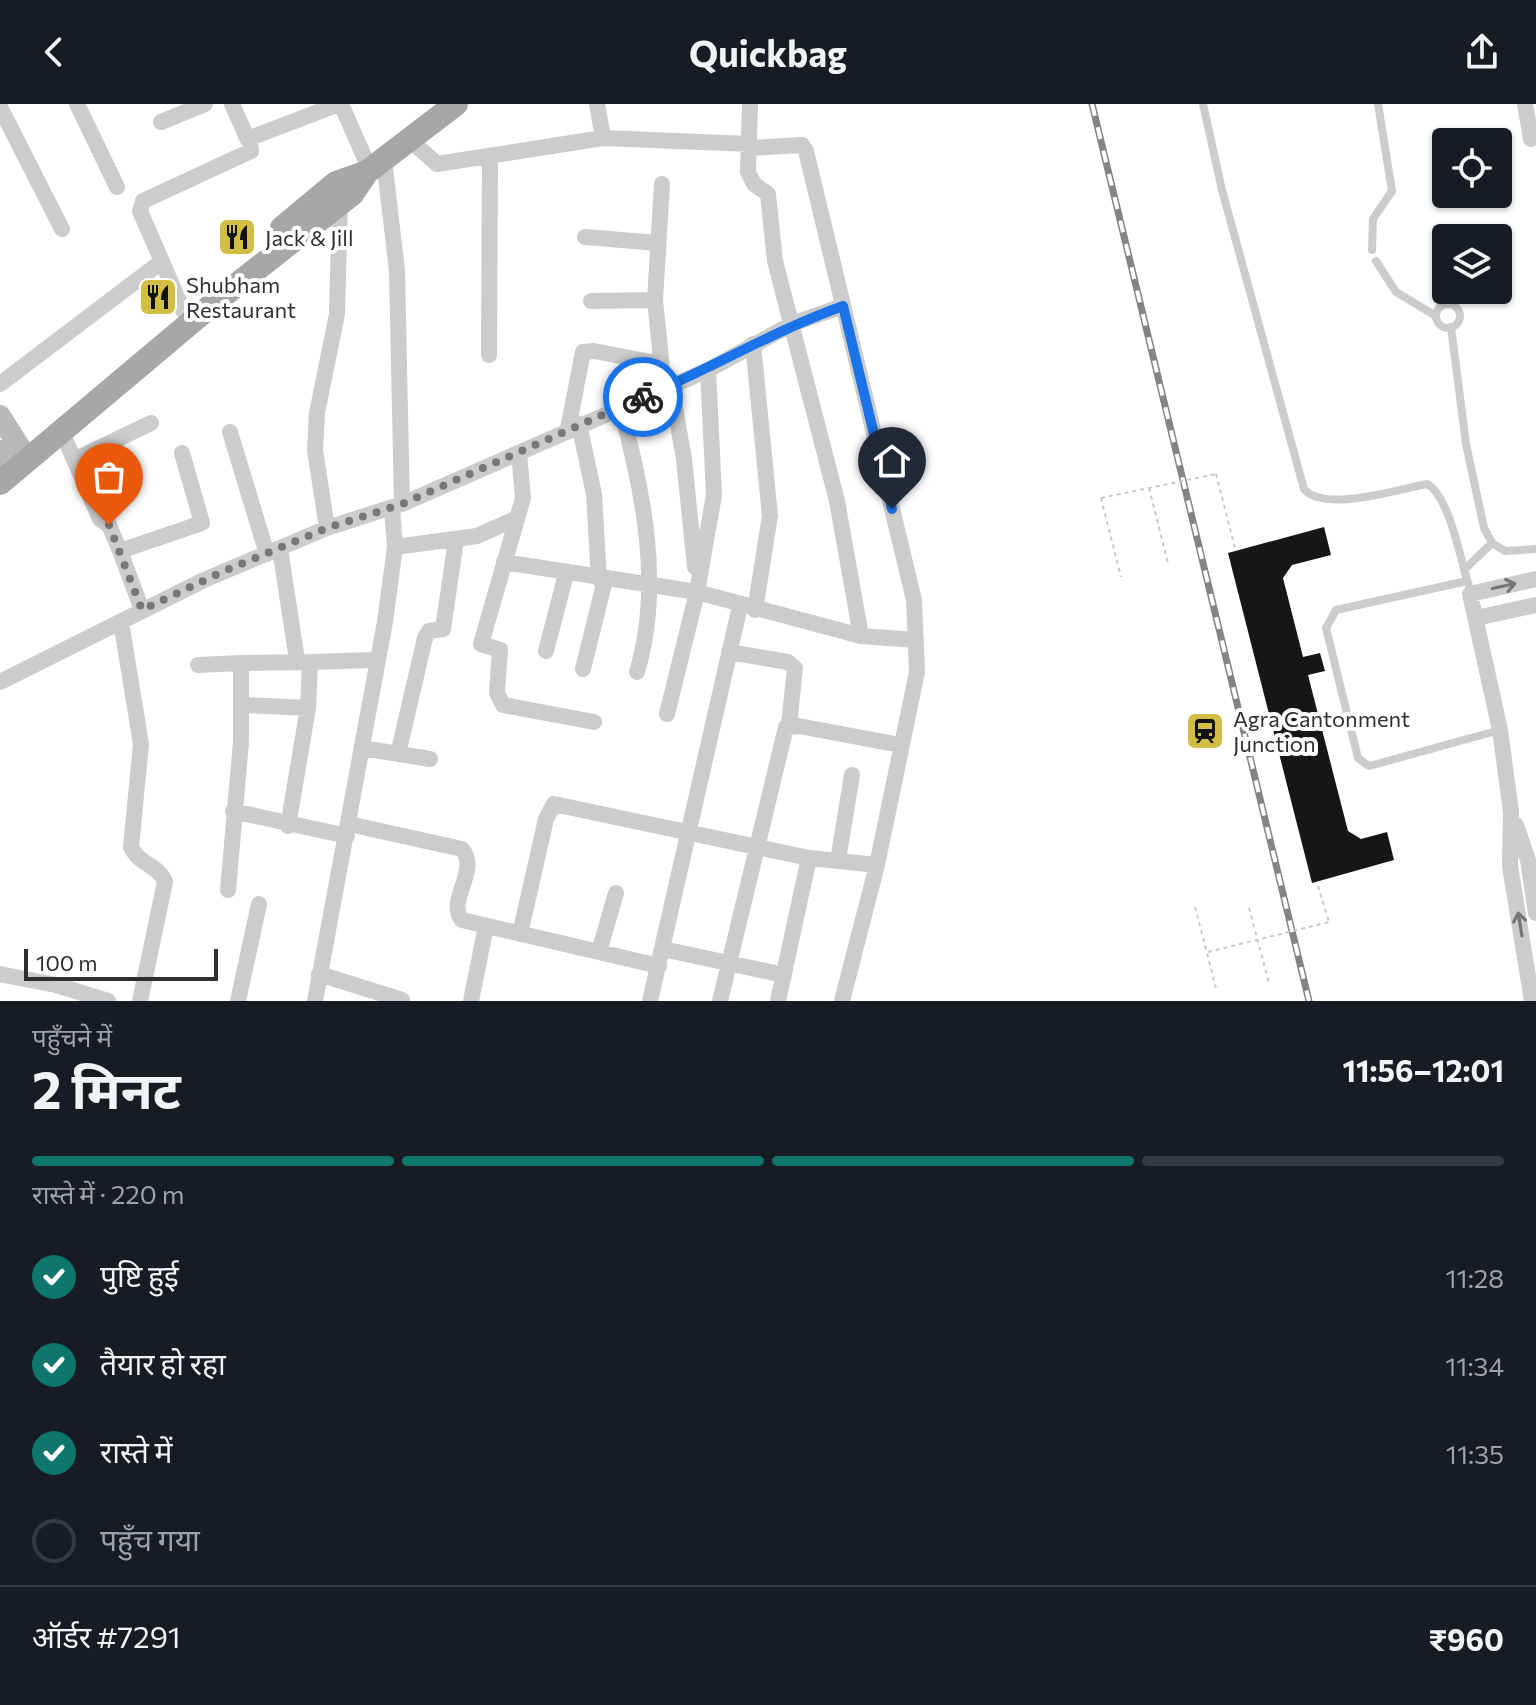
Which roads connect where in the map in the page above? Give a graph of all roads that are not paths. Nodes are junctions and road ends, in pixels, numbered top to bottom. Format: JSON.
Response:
{"nodes":[{"id":1,"x":77,"y":104,"type":"edge"},
{"id":2,"x":205,"y":104,"type":"edge"},
{"id":3,"x":232,"y":104,"type":"edge"},
{"id":4,"x":340,"y":104,"type":"edge"},
{"id":5,"x":456,"y":104,"type":"edge"},
{"id":6,"x":597,"y":104,"type":"edge"},
{"id":7,"x":750,"y":104,"type":"edge"},
{"id":8,"x":1203,"y":104,"type":"edge"},
{"id":9,"x":1378,"y":104,"type":"edge"},
{"id":10,"x":1525,"y":104,"type":"edge"},
{"id":11,"x":0,"y":105,"type":"edge"},
{"id":12,"x":161,"y":122,"type":"dead end"},
{"id":13,"x":603,"y":138,"type":"junction"},
{"id":14,"x":409,"y":139,"type":"junction"},
{"id":15,"x":1531,"y":139,"type":"dead end"},
{"id":16,"x":248,"y":140,"type":"junction"},
{"id":17,"x":750,"y":146,"type":"junction"},
{"id":18,"x":490,"y":158,"type":"junction"},
{"id":19,"x":374,"y":167,"type":"junction"},
{"id":20,"x":662,"y":184,"type":"dead end"},
{"id":21,"x":117,"y":187,"type":"dead end"},
{"id":22,"x":340,"y":203,"type":"junction"},
{"id":23,"x":62,"y":229,"type":"dead end"},
{"id":24,"x":585,"y":237,"type":"dead end"},
{"id":25,"x":658,"y":243,"type":"junction"},
{"id":26,"x":1372,"y":250,"type":"dead end"},
{"id":27,"x":1376,"y":261,"type":"dead end"},
{"id":28,"x":161,"y":262,"type":"junction"},
{"id":29,"x":655,"y":300,"type":"junction"},
{"id":30,"x":591,"y":301,"type":"dead end"},
{"id":31,"x":843,"y":306,"type":"junction"},
{"id":32,"x":183,"y":310,"type":"junction"},
{"id":33,"x":1436,"y":316,"type":"junction"},
{"id":34,"x":792,"y":324,"type":"junction"},
{"id":35,"x":1451,"y":327,"type":"junction"},
{"id":36,"x":753,"y":344,"type":"junction"},
{"id":37,"x":489,"y":355,"type":"dead end"},
{"id":38,"x":661,"y":364,"type":"junction"},
{"id":39,"x":708,"y":370,"type":"junction"},
{"id":40,"x":0,"y":384,"type":"edge"},
{"id":41,"x":668,"y":387,"type":"junction"},
{"id":42,"x":620,"y":405,"type":"junction"},
{"id":43,"x":0,"y":416,"type":"edge"},
{"id":44,"x":151,"y":423,"type":"dead end"},
{"id":45,"x":574,"y":426,"type":"junction"},
{"id":46,"x":61,"y":430,"type":"junction"},
{"id":47,"x":230,"y":432,"type":"dead end"},
{"id":48,"x":182,"y":453,"type":"dead end"},
{"id":49,"x":519,"y":453,"type":"junction"},
{"id":50,"x":74,"y":460,"type":"junction"},
{"id":51,"x":9,"y":461,"type":"edge"},
{"id":52,"x":397,"y":506,"type":"junction"},
{"id":53,"x":517,"y":518,"type":"junction"},
{"id":54,"x":327,"y":528,"type":"junction"},
{"id":55,"x":456,"y":540,"type":"junction"},
{"id":56,"x":1492,"y":543,"type":"junction"},
{"id":57,"x":395,"y":547,"type":"junction"},
{"id":58,"x":1536,"y":549,"type":"edge"},
{"id":59,"x":120,"y":551,"type":"junction"},
{"id":60,"x":273,"y":551,"type":"junction"},
{"id":61,"x":504,"y":562,"type":"junction"},
{"id":62,"x":1464,"y":570,"type":"junction"},
{"id":63,"x":566,"y":574,"type":"junction"},
{"id":64,"x":1536,"y":579,"type":"edge"},
{"id":65,"x":602,"y":580,"type":"junction"},
{"id":66,"x":652,"y":586,"type":"junction"},
{"id":67,"x":1469,"y":586,"type":"junction"},
{"id":68,"x":698,"y":588,"type":"junction"},
{"id":69,"x":1536,"y":605,"type":"edge"},
{"id":70,"x":748,"y":608,"type":"junction"},
{"id":71,"x":142,"y":610,"type":"junction"},
{"id":72,"x":1476,"y":618,"type":"junction"},
{"id":73,"x":121,"y":622,"type":"junction"},
{"id":74,"x":861,"y":636,"type":"junction"},
{"id":75,"x":916,"y":640,"type":"junction"},
{"id":76,"x":546,"y":651,"type":"dead end"},
{"id":77,"x":729,"y":652,"type":"junction"},
{"id":78,"x":376,"y":660,"type":"junction"},
{"id":79,"x":303,"y":661,"type":"junction"},
{"id":80,"x":241,"y":663,"type":"junction"},
{"id":81,"x":198,"y":665,"type":"dead end"},
{"id":82,"x":583,"y":669,"type":"dead end"},
{"id":83,"x":637,"y":672,"type":"dead end"},
{"id":84,"x":0,"y":682,"type":"edge"},
{"id":85,"x":243,"y":705,"type":"junction"},
{"id":86,"x":308,"y":708,"type":"junction"},
{"id":87,"x":667,"y":714,"type":"dead end"},
{"id":88,"x":594,"y":722,"type":"dead end"},
{"id":89,"x":789,"y":725,"type":"junction"},
{"id":90,"x":1500,"y":730,"type":"junction"},
{"id":91,"x":900,"y":745,"type":"junction"},
{"id":92,"x":362,"y":748,"type":"junction"},
{"id":93,"x":398,"y":754,"type":"junction"},
{"id":94,"x":430,"y":759,"type":"dead end"},
{"id":95,"x":852,"y":775,"type":"dead end"},
{"id":96,"x":233,"y":811,"type":"junction"},
{"id":97,"x":1511,"y":812,"type":"junction"},
{"id":98,"x":288,"y":826,"type":"junction"},
{"id":99,"x":348,"y":830,"type":"junction"},
{"id":100,"x":688,"y":831,"type":"junction"},
{"id":101,"x":755,"y":846,"type":"junction"},
{"id":102,"x":809,"y":858,"type":"junction"},
{"id":103,"x":838,"y":860,"type":"junction"},
{"id":104,"x":877,"y":865,"type":"junction"},
{"id":105,"x":228,"y":890,"type":"dead end"},
{"id":106,"x":616,"y":893,"type":"dead end"},
{"id":107,"x":259,"y":904,"type":"dead end"},
{"id":108,"x":1536,"y":913,"type":"edge"},
{"id":109,"x":486,"y":926,"type":"junction"},
{"id":110,"x":520,"y":934,"type":"junction"},
{"id":111,"x":599,"y":952,"type":"junction"},
{"id":112,"x":661,"y":957,"type":"junction"},
{"id":113,"x":728,"y":965,"type":"junction"},
{"id":114,"x":0,"y":974,"type":"edge"},
{"id":115,"x":319,"y":974,"type":"junction"},
{"id":116,"x":784,"y":975,"type":"junction"},
{"id":117,"x":402,"y":1000,"type":"edge"},
{"id":118,"x":108,"y":1001,"type":"edge"},
{"id":119,"x":140,"y":1001,"type":"edge"},
{"id":120,"x":238,"y":1001,"type":"edge"},
{"id":121,"x":315,"y":1001,"type":"edge"},
{"id":122,"x":471,"y":1001,"type":"edge"},
{"id":123,"x":650,"y":1001,"type":"edge"},
{"id":124,"x":720,"y":1001,"type":"edge"},
{"id":125,"x":778,"y":1001,"type":"edge"},
{"id":126,"x":842,"y":1001,"type":"edge"},
{"id":127,"x":1532,"y":1001,"type":"edge"}],
"edges":[{"from":1,"to":21,"type":"street"},
{"from":2,"to":12,"type":"street"},
{"from":3,"to":16,"type":"street"},
{"from":4,"to":16,"type":"street"},
{"from":4,"to":19,"type":"street"},
{"from":5,"to":14,"type":"main road"},
{"from":6,"to":13,"type":"street"},
{"from":7,"to":17,"type":"street"},
{"from":8,"to":62,"type":"lane"},
{"from":9,"to":26,"type":"lane"},
{"from":10,"to":15,"type":"street"},
{"from":11,"to":23,"type":"street"},
{"from":13,"to":17,"type":"street"},
{"from":13,"to":18,"type":"street"},
{"from":14,"to":18,"type":"street"},
{"from":14,"to":19,"type":"main road"},
{"from":16,"to":28,"type":"street"},
{"from":17,"to":31,"type":"street"},
{"from":17,"to":34,"type":"street"},
{"from":18,"to":37,"type":"street"},
{"from":19,"to":22,"type":"main road"},
{"from":19,"to":32,"type":"main road"},
{"from":19,"to":52,"type":"street"},
{"from":20,"to":25,"type":"street"},
{"from":22,"to":46,"type":"main road"},
{"from":22,"to":54,"type":"street"},
{"from":24,"to":25,"type":"street"},
{"from":25,"to":29,"type":"street"},
{"from":27,"to":33,"type":"lane"},
{"from":28,"to":32,"type":"street"},
{"from":28,"to":40,"type":"street"},
{"from":29,"to":30,"type":"street"},
{"from":29,"to":38,"type":"street"},
{"from":31,"to":34,"type":"street"},
{"from":31,"to":75,"type":"street"},
{"from":32,"to":51,"type":"main road"},
{"from":33,"to":35,"type":"lane"},
{"from":33,"to":35,"type":"lane"},
{"from":34,"to":36,"type":"street"},
{"from":34,"to":74,"type":"street"},
{"from":35,"to":56,"type":"lane"},
{"from":36,"to":39,"type":"street"},
{"from":36,"to":70,"type":"street"},
{"from":38,"to":41,"type":"street"},
{"from":38,"to":45,"type":"street"},
{"from":39,"to":41,"type":"street"},
{"from":39,"to":68,"type":"street"},
{"from":41,"to":42,"type":"street"},
{"from":41,"to":68,"type":"street"},
{"from":42,"to":45,"type":"street"},
{"from":42,"to":66,"type":"street"},
{"from":43,"to":51,"type":"street"},
{"from":44,"to":50,"type":"street"},
{"from":45,"to":49,"type":"street"},
{"from":45,"to":65,"type":"street"},
{"from":46,"to":50,"type":"street"},
{"from":46,"to":51,"type":"main road"},
{"from":47,"to":60,"type":"street"},
{"from":48,"to":59,"type":"street"},
{"from":49,"to":52,"type":"street"},
{"from":49,"to":53,"type":"street"},
{"from":50,"to":59,"type":"street"},
{"from":52,"to":54,"type":"street"},
{"from":52,"to":57,"type":"street"},
{"from":53,"to":55,"type":"street"},
{"from":53,"to":61,"type":"street"},
{"from":54,"to":60,"type":"street"},
{"from":55,"to":57,"type":"street"},
{"from":55,"to":93,"type":"street"},
{"from":56,"to":58,"type":"lane"},
{"from":56,"to":62,"type":"lane"},
{"from":57,"to":78,"type":"street"},
{"from":59,"to":71,"type":"street"},
{"from":60,"to":71,"type":"street"},
{"from":60,"to":79,"type":"street"},
{"from":61,"to":63,"type":"street"},
{"from":61,"to":88,"type":"street"},
{"from":62,"to":67,"type":"lane"},
{"from":63,"to":65,"type":"street"},
{"from":63,"to":76,"type":"street"},
{"from":67,"to":64,"type":"street","one_way":true},
{"from":65,"to":66,"type":"street"},
{"from":65,"to":82,"type":"street"},
{"from":66,"to":68,"type":"street"},
{"from":66,"to":83,"type":"street"},
{"from":67,"to":72,"type":"street"},
{"from":67,"to":90,"type":"lane"},
{"from":68,"to":70,"type":"street"},
{"from":68,"to":87,"type":"street"},
{"from":69,"to":72,"type":"street"},
{"from":70,"to":74,"type":"street"},
{"from":70,"to":77,"type":"street"},
{"from":71,"to":73,"type":"street"},
{"from":72,"to":90,"type":"street"},
{"from":73,"to":84,"type":"street"},
{"from":73,"to":119,"type":"street"},
{"from":74,"to":75,"type":"street"},
{"from":75,"to":91,"type":"street"},
{"from":77,"to":89,"type":"street"},
{"from":77,"to":100,"type":"street"},
{"from":78,"to":79,"type":"street"},
{"from":78,"to":92,"type":"street"},
{"from":79,"to":80,"type":"street"},
{"from":79,"to":86,"type":"street"},
{"from":80,"to":81,"type":"street"},
{"from":80,"to":85,"type":"street"},
{"from":85,"to":86,"type":"street"},
{"from":85,"to":96,"type":"street"},
{"from":86,"to":98,"type":"street"},
{"from":89,"to":91,"type":"street"},
{"from":89,"to":101,"type":"street"},
{"from":90,"to":97,"type":"street"},
{"from":91,"to":104,"type":"street"},
{"from":92,"to":93,"type":"street"},
{"from":92,"to":99,"type":"street"},
{"from":93,"to":94,"type":"street"},
{"from":95,"to":103,"type":"street"},
{"from":96,"to":98,"type":"street"},
{"from":96,"to":105,"type":"street"},
{"from":97,"to":108,"type":"street"},
{"from":127,"to":97,"type":"street","one_way":true},
{"from":98,"to":99,"type":"street"},
{"from":99,"to":109,"type":"street"},
{"from":99,"to":115,"type":"street"},
{"from":100,"to":101,"type":"street"},
{"from":100,"to":110,"type":"street"},
{"from":100,"to":112,"type":"street"},
{"from":101,"to":102,"type":"street"},
{"from":101,"to":113,"type":"street"},
{"from":102,"to":103,"type":"street"},
{"from":102,"to":116,"type":"street"},
{"from":103,"to":104,"type":"street"},
{"from":104,"to":126,"type":"street"},
{"from":106,"to":111,"type":"street"},
{"from":107,"to":120,"type":"street"},
{"from":109,"to":110,"type":"street"},
{"from":109,"to":122,"type":"street"},
{"from":110,"to":111,"type":"street"},
{"from":111,"to":112,"type":"street"},
{"from":112,"to":113,"type":"street"},
{"from":112,"to":123,"type":"street"},
{"from":113,"to":116,"type":"street"},
{"from":113,"to":124,"type":"street"},
{"from":114,"to":118,"type":"street"},
{"from":115,"to":117,"type":"street"},
{"from":115,"to":121,"type":"street"},
{"from":116,"to":125,"type":"street"}]}
